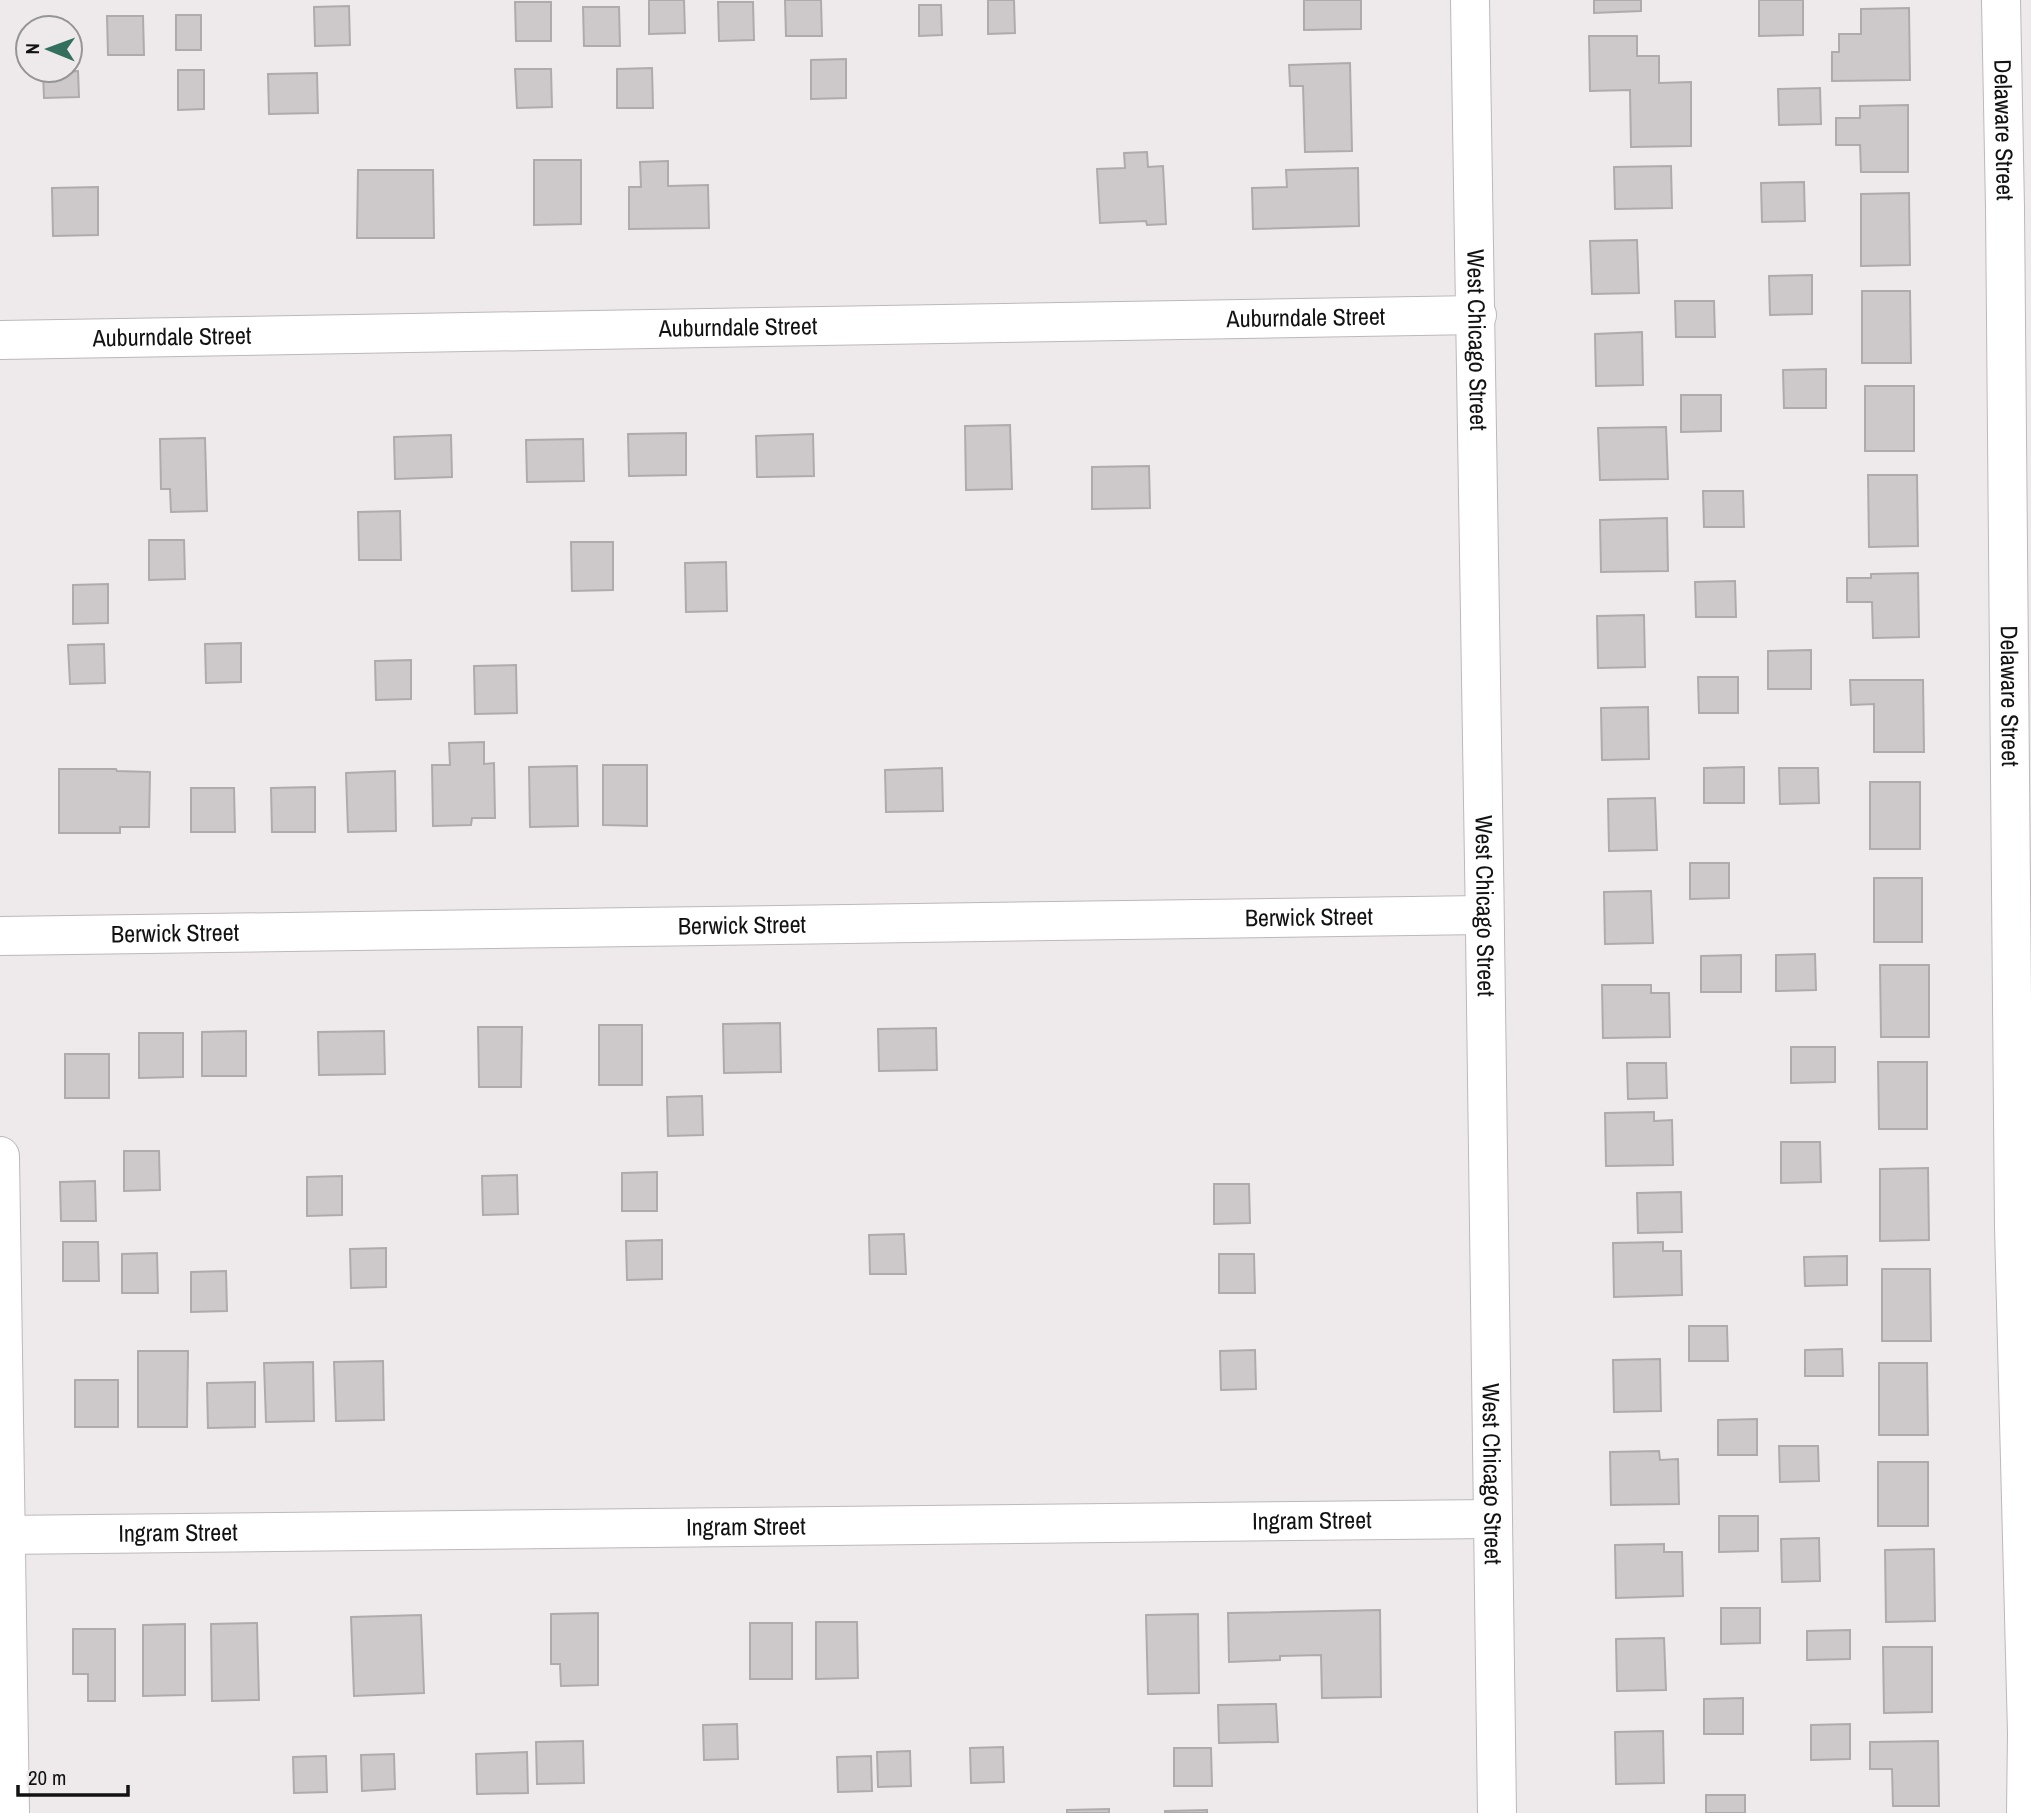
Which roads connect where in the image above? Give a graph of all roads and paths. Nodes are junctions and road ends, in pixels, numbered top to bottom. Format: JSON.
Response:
{"nodes":[{"id":1,"x":1470,"y":0,"type":"edge"},
{"id":2,"x":2001,"y":0,"type":"edge"},
{"id":3,"x":2018,"y":208,"type":"edge"},
{"id":4,"x":1477,"y":315,"type":"junction"},
{"id":5,"x":0,"y":340,"type":"edge"},
{"id":6,"x":2021,"y":716,"type":"edge"},
{"id":7,"x":1483,"y":915,"type":"junction"},
{"id":8,"x":0,"y":936,"type":"edge"},
{"id":9,"x":0,"y":1156,"type":"edge"},
{"id":10,"x":2023,"y":1226,"type":"edge"},
{"id":11,"x":1491,"y":1519,"type":"junction"},
{"id":12,"x":2,"y":1535,"type":"edge"},
{"id":13,"x":2029,"y":1733,"type":"edge"},
{"id":14,"x":10,"y":1813,"type":"edge"},
{"id":15,"x":1497,"y":1813,"type":"edge"},
{"id":16,"x":2026,"y":1813,"type":"edge"}],
"edges":[{"from":1,"to":4,"type":"street","name":"West Chicago Street"},
{"from":2,"to":3,"type":"street","name":"Delaware Street"},
{"from":3,"to":6,"type":"street","name":"Delaware Street"},
{"from":4,"to":5,"type":"street","name":"Auburndale Street"},
{"from":4,"to":7,"type":"street","name":"West Chicago Street"},
{"from":6,"to":10,"type":"street","name":"Delaware Street"},
{"from":7,"to":8,"type":"street","name":"Berwick Street"},
{"from":7,"to":11,"type":"street","name":"West Chicago Street"},
{"from":9,"to":12,"type":"street"},
{"from":10,"to":13,"type":"street","name":"Delaware Street"},
{"from":11,"to":12,"type":"street","name":"Ingram Street"},
{"from":11,"to":15,"type":"street","name":"West Chicago Street"},
{"from":12,"to":14,"type":"street"},
{"from":13,"to":16,"type":"street","name":"Delaware Street"}]}
